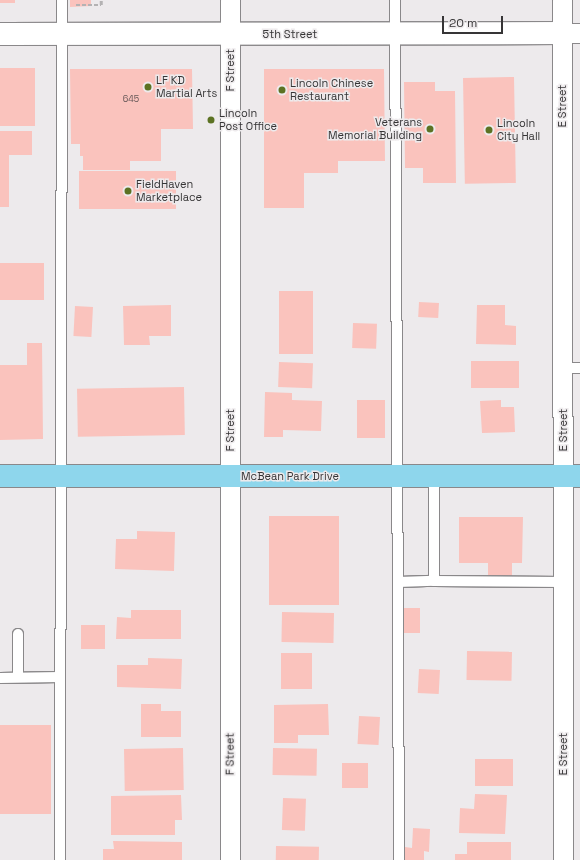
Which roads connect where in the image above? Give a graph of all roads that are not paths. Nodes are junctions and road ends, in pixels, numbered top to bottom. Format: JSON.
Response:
{"nodes":[{"id":1,"x":230,"y":0,"type":"edge"},
{"id":2,"x":395,"y":0,"type":"edge"},
{"id":3,"x":562,"y":0,"type":"edge"},
{"id":4,"x":62,"y":3,"type":"edge"},
{"id":5,"x":571,"y":33,"type":"edge"},
{"id":6,"x":0,"y":34,"type":"edge"},
{"id":7,"x":62,"y":34,"type":"junction"},
{"id":8,"x":230,"y":34,"type":"junction"},
{"id":9,"x":395,"y":34,"type":"junction"},
{"id":10,"x":571,"y":368,"type":"edge"},
{"id":11,"x":0,"y":476,"type":"edge"},
{"id":12,"x":60,"y":476,"type":"junction"},
{"id":13,"x":230,"y":476,"type":"junction"},
{"id":14,"x":397,"y":476,"type":"junction"},
{"id":15,"x":434,"y":476,"type":"junction"},
{"id":16,"x":571,"y":476,"type":"edge"},
{"id":17,"x":398,"y":582,"type":"junction"},
{"id":18,"x":434,"y":582,"type":"junction"},
{"id":19,"x":563,"y":582,"type":"junction"},
{"id":20,"x":18,"y":634,"type":"dead end"},
{"id":21,"x":18,"y":677,"type":"junction"},
{"id":22,"x":60,"y":677,"type":"junction"},
{"id":23,"x":0,"y":678,"type":"edge"},
{"id":24,"x":60,"y":860,"type":"edge"},
{"id":25,"x":230,"y":860,"type":"edge"},
{"id":26,"x":399,"y":860,"type":"edge"},
{"id":27,"x":563,"y":860,"type":"edge"}],
"edges":[{"from":1,"to":8,"type":"street","name":"F Street"},
{"from":2,"to":9,"type":"lane"},
{"from":3,"to":5,"type":"street","name":"E Street"},
{"from":4,"to":7,"type":"lane"},
{"from":5,"to":9,"type":"street","name":"5th Street"},
{"from":5,"to":10,"type":"street","name":"E Street"},
{"from":6,"to":7,"type":"street","name":"5th Street"},
{"from":7,"to":8,"type":"street","name":"5th Street"},
{"from":7,"to":12,"type":"lane"},
{"from":8,"to":9,"type":"street","name":"5th Street"},
{"from":8,"to":13,"type":"street","name":"F Street"},
{"from":9,"to":14,"type":"lane"},
{"from":10,"to":16,"type":"street","name":"E Street"},
{"from":11,"to":12,"type":"main road","name":"McBean Park Drive"},
{"from":12,"to":13,"type":"main road","name":"McBean Park Drive"},
{"from":12,"to":22,"type":"lane"},
{"from":13,"to":14,"type":"main road","name":"McBean Park Drive"},
{"from":13,"to":25,"type":"street","name":"F Street"},
{"from":14,"to":15,"type":"main road","name":"McBean Park Drive"},
{"from":14,"to":17,"type":"lane"},
{"from":15,"to":16,"type":"main road","name":"McBean Park Drive"},
{"from":15,"to":18,"type":"lane"},
{"from":16,"to":19,"type":"street","name":"E Street"},
{"from":17,"to":18,"type":"lane"},
{"from":17,"to":26,"type":"lane"},
{"from":18,"to":19,"type":"lane"},
{"from":19,"to":27,"type":"street","name":"E Street"},
{"from":20,"to":21,"type":"lane"},
{"from":21,"to":22,"type":"lane"},
{"from":21,"to":23,"type":"lane"},
{"from":22,"to":24,"type":"lane"}]}
